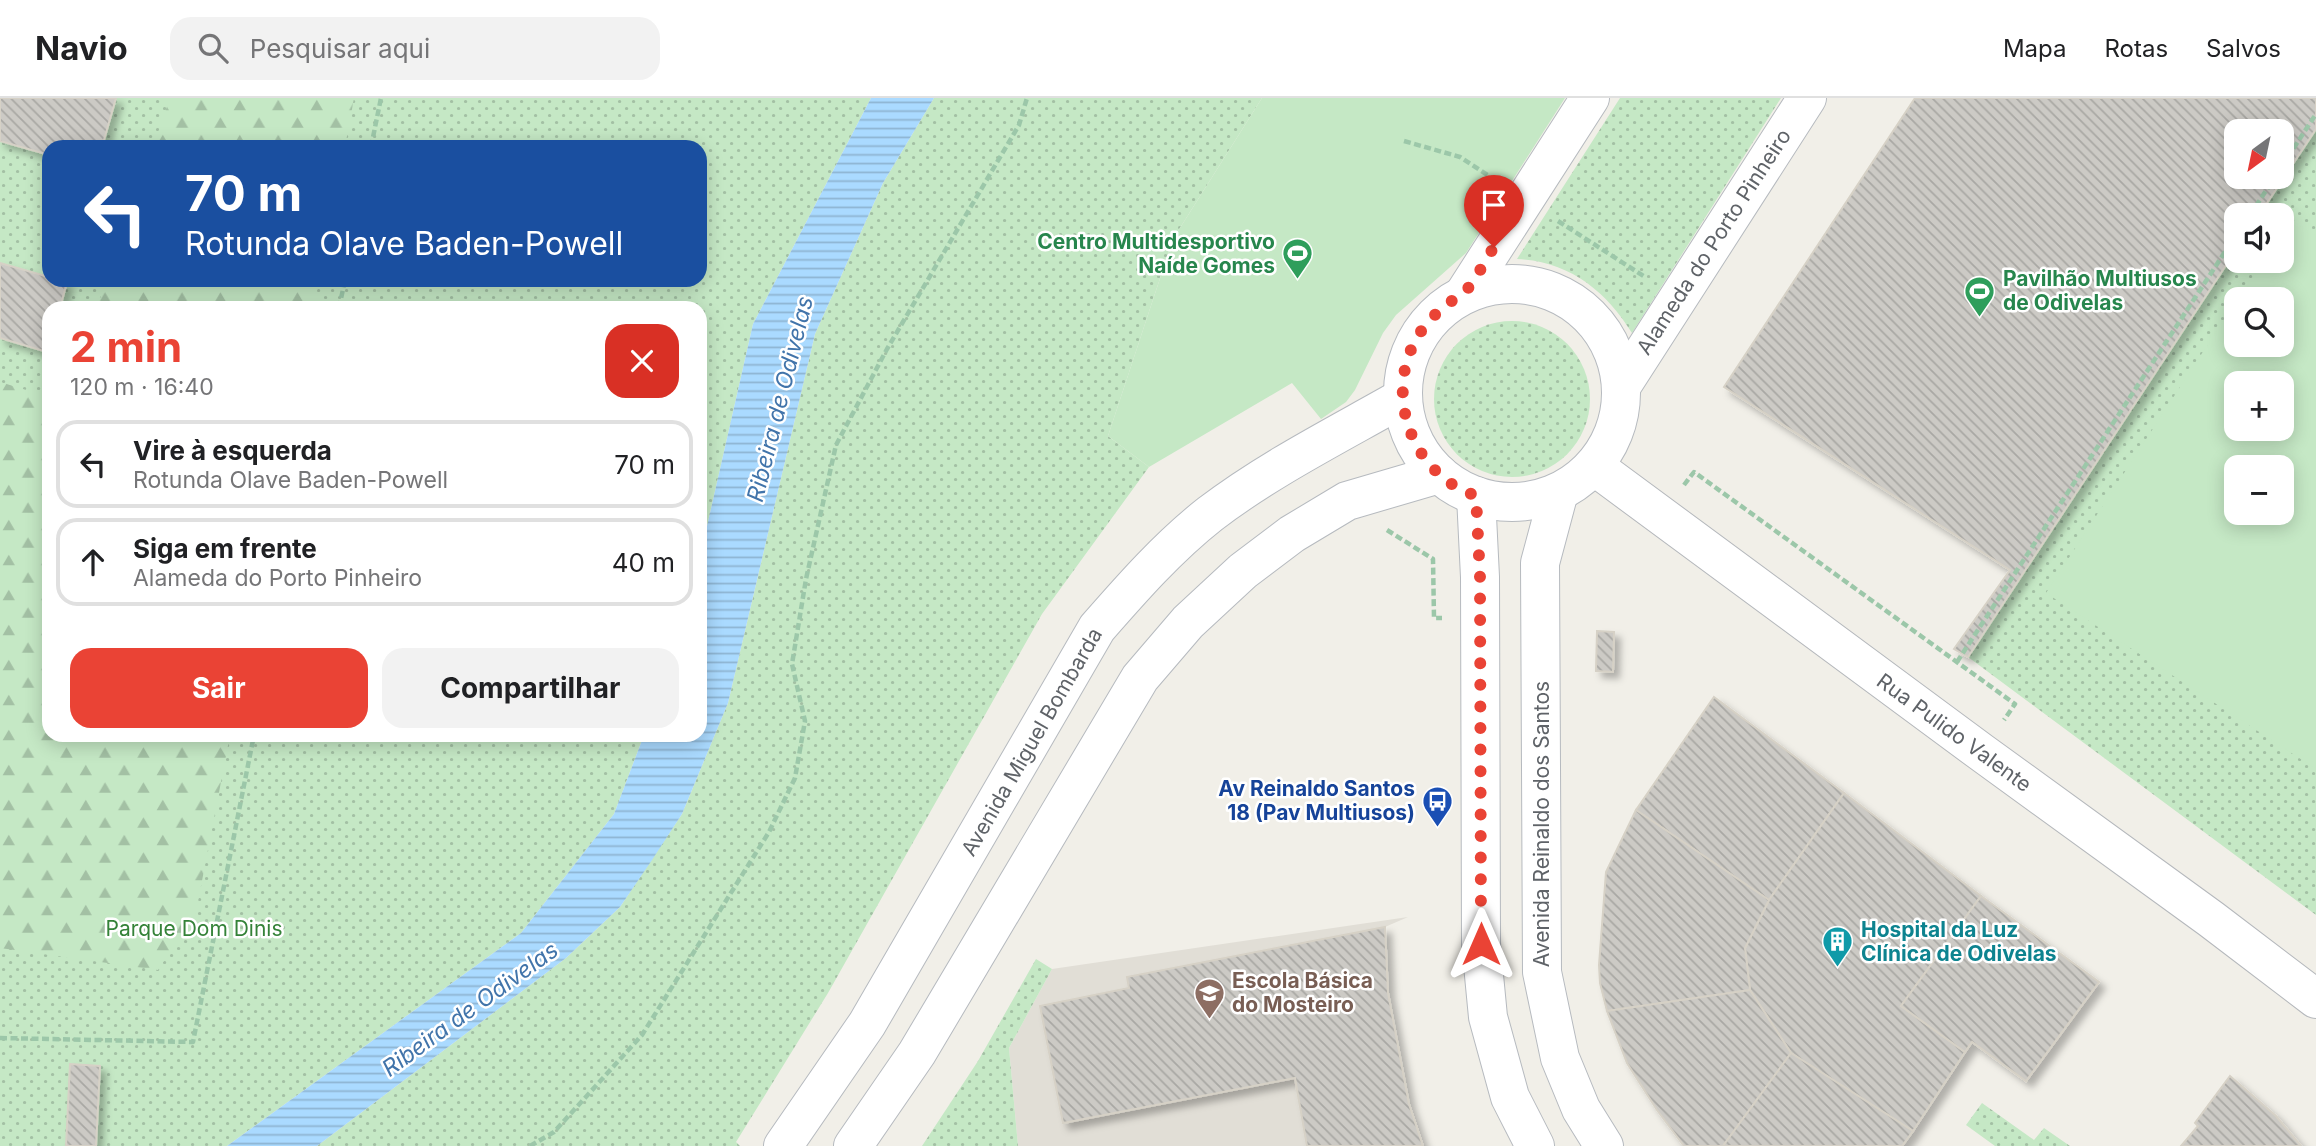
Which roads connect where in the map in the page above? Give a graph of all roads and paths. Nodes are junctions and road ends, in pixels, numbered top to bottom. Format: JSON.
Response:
{"nodes":[{"id":1,"x":381,"y":98,"type":"edge"},
{"id":2,"x":1027,"y":98,"type":"edge"},
{"id":3,"x":1590,"y":98,"type":"edge"},
{"id":4,"x":1807,"y":98,"type":"edge"},
{"id":5,"x":2316,"y":114,"type":"edge"},
{"id":6,"x":372,"y":140,"type":"edge"},
{"id":7,"x":2294,"y":148,"type":"edge"},
{"id":8,"x":2224,"y":253,"type":"edge"},
{"id":9,"x":1464,"y":294,"type":"junction"},
{"id":10,"x":1621,"y":387,"type":"junction"},
{"id":11,"x":1402,"y":398,"type":"junction"},
{"id":12,"x":1594,"y":466,"type":"junction"},
{"id":13,"x":1439,"y":474,"type":"junction"},
{"id":14,"x":1559,"y":492,"type":"junction"},
{"id":15,"x":1476,"y":496,"type":"junction"},
{"id":16,"x":1347,"y":501,"type":"junction"},
{"id":17,"x":1661,"y":517,"type":"junction"},
{"id":18,"x":1481,"y":618,"type":"junction"},
{"id":19,"x":1957,"y":662,"type":"junction"},
{"id":20,"x":253,"y":742,"type":"edge"},
{"id":21,"x":1981,"y":752,"type":"junction"},
{"id":22,"x":2316,"y":999,"type":"edge"},
{"id":23,"x":0,"y":1038,"type":"edge"},
{"id":24,"x":530,"y":1146,"type":"edge"},
{"id":25,"x":783,"y":1146,"type":"edge"},
{"id":26,"x":853,"y":1146,"type":"edge"},
{"id":27,"x":1535,"y":1146,"type":"edge"},
{"id":28,"x":1604,"y":1146,"type":"edge"}],
"edges":[{"from":1,"to":6,"type":"path"},
{"from":2,"to":24,"type":"path"},
{"from":3,"to":9,"type":"main road"},
{"from":4,"to":10,"type":"main road","name":"Alameda do Porto Pinheiro"},
{"from":5,"to":7,"type":"path"},
{"from":8,"to":19,"type":"path"},
{"from":9,"to":10,"type":"main road"},
{"from":9,"to":11,"type":"main road"},
{"from":10,"to":12,"type":"main road"},
{"from":11,"to":13,"type":"main road"},
{"from":11,"to":25,"type":"main road","name":"Avenida Miguel Bombarda"},
{"from":12,"to":14,"type":"main road"},
{"from":12,"to":17,"type":"main road","name":"Rua Pulido Valente"},
{"from":13,"to":15,"type":"main road"},
{"from":13,"to":16,"type":"main road"},
{"from":14,"to":15,"type":"main road"},
{"from":14,"to":28,"type":"main road","name":"Avenida Reinaldo dos Santos"},
{"from":15,"to":18,"type":"main road"},
{"from":16,"to":18,"type":"path"},
{"from":16,"to":26,"type":"main road"},
{"from":17,"to":19,"type":"path"},
{"from":17,"to":21,"type":"main road","name":"Rua Pulido Valente"},
{"from":18,"to":27,"type":"main road"},
{"from":19,"to":21,"type":"path"},
{"from":20,"to":23,"type":"path"},
{"from":21,"to":22,"type":"main road","name":"Rua Pulido Valente"}]}
